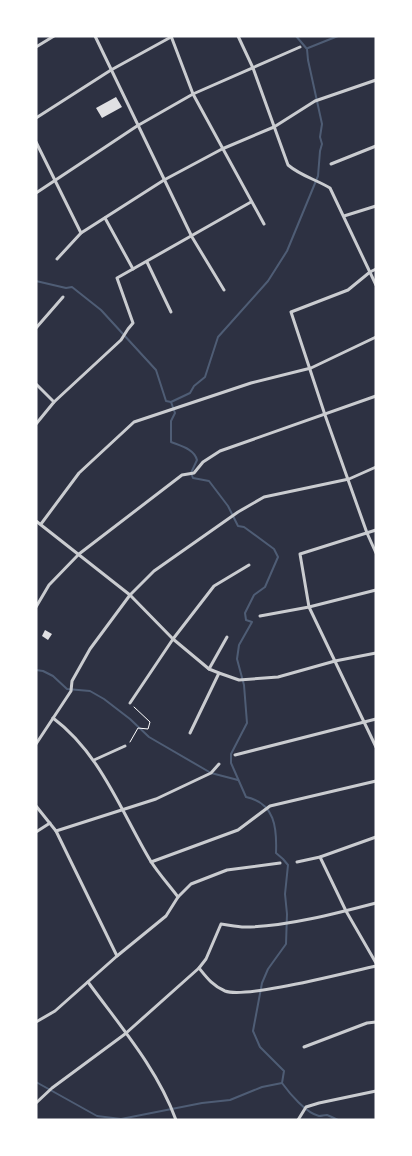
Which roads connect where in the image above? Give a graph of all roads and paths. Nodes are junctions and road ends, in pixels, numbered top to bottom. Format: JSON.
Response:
{"nodes":[{"id":1,"x":54,"y":36,"type":"edge"},
{"id":2,"x":95,"y":36,"type":"edge"},
{"id":3,"x":171,"y":36,"type":"edge"},
{"id":4,"x":238,"y":36,"type":"edge"},
{"id":5,"x":36,"y":48,"type":"edge"},
{"id":6,"x":300,"y":48,"type":"dead end"},
{"id":7,"x":253,"y":68,"type":"junction"},
{"id":8,"x":111,"y":70,"type":"junction"},
{"id":9,"x":376,"y":80,"type":"edge"},
{"id":10,"x":193,"y":94,"type":"junction"},
{"id":11,"x":36,"y":118,"type":"edge"},
{"id":12,"x":137,"y":126,"type":"junction"},
{"id":13,"x":274,"y":127,"type":"junction"},
{"id":14,"x":36,"y":142,"type":"edge"},
{"id":15,"x":376,"y":146,"type":"edge"},
{"id":16,"x":222,"y":149,"type":"junction"},
{"id":17,"x":331,"y":164,"type":"dead end"},
{"id":18,"x":56,"y":179,"type":"junction"},
{"id":19,"x":164,"y":180,"type":"junction"},
{"id":20,"x":36,"y":194,"type":"edge"},
{"id":21,"x":251,"y":202,"type":"junction"},
{"id":22,"x":376,"y":206,"type":"edge"},
{"id":23,"x":344,"y":216,"type":"junction"},
{"id":24,"x":105,"y":218,"type":"junction"},
{"id":25,"x":264,"y":224,"type":"dead end"},
{"id":26,"x":81,"y":233,"type":"junction"},
{"id":27,"x":192,"y":237,"type":"junction"},
{"id":28,"x":57,"y":259,"type":"dead end"},
{"id":29,"x":146,"y":262,"type":"junction"},
{"id":30,"x":133,"y":269,"type":"junction"},
{"id":31,"x":376,"y":270,"type":"edge"},
{"id":32,"x":370,"y":272,"type":"junction"},
{"id":33,"x":376,"y":285,"type":"edge"},
{"id":34,"x":224,"y":290,"type":"dead end"},
{"id":35,"x":63,"y":297,"type":"dead end"},
{"id":36,"x":171,"y":312,"type":"dead end"},
{"id":37,"x":36,"y":328,"type":"edge"},
{"id":38,"x":376,"y":337,"type":"edge"},
{"id":39,"x":311,"y":368,"type":"junction"},
{"id":40,"x":36,"y":384,"type":"edge"},
{"id":41,"x":376,"y":396,"type":"edge"},
{"id":42,"x":54,"y":402,"type":"junction"},
{"id":43,"x":325,"y":415,"type":"junction"},
{"id":44,"x":36,"y":424,"type":"edge"},
{"id":45,"x":376,"y":467,"type":"edge"},
{"id":46,"x":348,"y":479,"type":"junction"},
{"id":47,"x":36,"y":521,"type":"edge"},
{"id":48,"x":40,"y":524,"type":"junction"},
{"id":49,"x":376,"y":530,"type":"edge"},
{"id":50,"x":367,"y":533,"type":"junction"},
{"id":51,"x":376,"y":553,"type":"edge"},
{"id":52,"x":79,"y":554,"type":"junction"},
{"id":53,"x":249,"y":564,"type":"dead end"},
{"id":54,"x":376,"y":590,"type":"edge"},
{"id":55,"x":130,"y":595,"type":"junction"},
{"id":56,"x":36,"y":607,"type":"edge"},
{"id":57,"x":309,"y":607,"type":"junction"},
{"id":58,"x":260,"y":616,"type":"dead end"},
{"id":59,"x":227,"y":638,"type":"dead end"},
{"id":60,"x":173,"y":639,"type":"junction"},
{"id":61,"x":376,"y":653,"type":"edge"},
{"id":62,"x":335,"y":661,"type":"junction"},
{"id":63,"x":209,"y":669,"type":"junction"},
{"id":64,"x":219,"y":673,"type":"junction"},
{"id":65,"x":130,"y":703,"type":"joint"},
{"id":66,"x":53,"y":718,"type":"junction"},
{"id":67,"x":376,"y":719,"type":"edge"},
{"id":68,"x":364,"y":722,"type":"junction"},
{"id":69,"x":190,"y":733,"type":"dead end"},
{"id":70,"x":36,"y":744,"type":"edge"},
{"id":71,"x":125,"y":746,"type":"joint"},
{"id":72,"x":376,"y":747,"type":"edge"},
{"id":73,"x":235,"y":754,"type":"dead end"},
{"id":74,"x":94,"y":760,"type":"junction"},
{"id":75,"x":219,"y":764,"type":"dead end"},
{"id":76,"x":376,"y":781,"type":"edge"},
{"id":77,"x":36,"y":806,"type":"edge"},
{"id":78,"x":123,"y":809,"type":"junction"},
{"id":79,"x":50,"y":824,"type":"junction"},
{"id":80,"x":56,"y":831,"type":"junction"},
{"id":81,"x":36,"y":832,"type":"edge"},
{"id":82,"x":376,"y":837,"type":"edge"},
{"id":83,"x":320,"y":857,"type":"junction"},
{"id":84,"x":151,"y":862,"type":"junction"},
{"id":85,"x":297,"y":862,"type":"dead end"},
{"id":86,"x":280,"y":863,"type":"dead end"},
{"id":87,"x":178,"y":897,"type":"junction"},
{"id":88,"x":376,"y":903,"type":"edge"},
{"id":89,"x":346,"y":911,"type":"junction"},
{"id":90,"x":117,"y":956,"type":"junction"},
{"id":91,"x":376,"y":962,"type":"edge"},
{"id":92,"x":376,"y":966,"type":"edge"},
{"id":93,"x":199,"y":968,"type":"junction"},
{"id":94,"x":88,"y":982,"type":"junction"},
{"id":95,"x":36,"y":1022,"type":"edge"},
{"id":96,"x":376,"y":1022,"type":"edge"},
{"id":97,"x":125,"y":1034,"type":"junction"},
{"id":98,"x":304,"y":1046,"type":"dead end"},
{"id":99,"x":376,"y":1091,"type":"edge"},
{"id":100,"x":36,"y":1103,"type":"edge"},
{"id":101,"x":176,"y":1120,"type":"edge"},
{"id":102,"x":298,"y":1120,"type":"edge"}],
"edges":[{"from":1,"to":5,"type":"street"},
{"from":2,"to":8,"type":"street"},
{"from":3,"to":8,"type":"street"},
{"from":3,"to":10,"type":"street"},
{"from":4,"to":7,"type":"street"},
{"from":6,"to":7,"type":"street"},
{"from":7,"to":10,"type":"street"},
{"from":7,"to":13,"type":"street"},
{"from":8,"to":11,"type":"street"},
{"from":8,"to":12,"type":"street"},
{"from":9,"to":13,"type":"street"},
{"from":10,"to":12,"type":"street"},
{"from":10,"to":16,"type":"street"},
{"from":12,"to":18,"type":"street"},
{"from":12,"to":19,"type":"street"},
{"from":13,"to":16,"type":"street"},
{"from":13,"to":23,"type":"street"},
{"from":14,"to":18,"type":"street"},
{"from":15,"to":17,"type":"street"},
{"from":16,"to":19,"type":"street"},
{"from":16,"to":21,"type":"street"},
{"from":18,"to":20,"type":"street"},
{"from":18,"to":26,"type":"street"},
{"from":19,"to":24,"type":"street"},
{"from":19,"to":27,"type":"street"},
{"from":21,"to":25,"type":"street"},
{"from":21,"to":27,"type":"street"},
{"from":22,"to":23,"type":"street"},
{"from":23,"to":32,"type":"street"},
{"from":24,"to":26,"type":"street"},
{"from":24,"to":30,"type":"street"},
{"from":26,"to":28,"type":"street"},
{"from":27,"to":29,"type":"street"},
{"from":27,"to":34,"type":"street"},
{"from":29,"to":30,"type":"street"},
{"from":29,"to":36,"type":"street"},
{"from":30,"to":42,"type":"street"},
{"from":31,"to":32,"type":"street"},
{"from":32,"to":33,"type":"street"},
{"from":32,"to":39,"type":"street"},
{"from":35,"to":37,"type":"street"},
{"from":38,"to":39,"type":"street"},
{"from":39,"to":43,"type":"street"},
{"from":39,"to":48,"type":"street"},
{"from":40,"to":42,"type":"street"},
{"from":41,"to":43,"type":"street"},
{"from":42,"to":44,"type":"street"},
{"from":43,"to":46,"type":"street"},
{"from":43,"to":52,"type":"street"},
{"from":45,"to":46,"type":"street"},
{"from":46,"to":50,"type":"street"},
{"from":46,"to":55,"type":"street"},
{"from":47,"to":48,"type":"street"},
{"from":48,"to":52,"type":"street"},
{"from":49,"to":50,"type":"street"},
{"from":50,"to":51,"type":"street"},
{"from":50,"to":57,"type":"street"},
{"from":52,"to":55,"type":"street"},
{"from":52,"to":56,"type":"street"},
{"from":53,"to":60,"type":"street"},
{"from":54,"to":57,"type":"street"},
{"from":55,"to":60,"type":"street"},
{"from":55,"to":66,"type":"street"},
{"from":57,"to":58,"type":"street"},
{"from":57,"to":62,"type":"street"},
{"from":59,"to":63,"type":"street"},
{"from":60,"to":63,"type":"street"},
{"from":60,"to":65,"type":"street"},
{"from":61,"to":62,"type":"street"},
{"from":62,"to":64,"type":"street"},
{"from":62,"to":68,"type":"street"},
{"from":63,"to":64,"type":"street"},
{"from":64,"to":69,"type":"street"},
{"from":65,"to":71,"type":"path"},
{"from":66,"to":70,"type":"street"},
{"from":66,"to":74,"type":"street"},
{"from":67,"to":68,"type":"street"},
{"from":68,"to":72,"type":"street"},
{"from":68,"to":73,"type":"street"},
{"from":71,"to":74,"type":"street"},
{"from":74,"to":78,"type":"street"},
{"from":75,"to":78,"type":"street"},
{"from":76,"to":84,"type":"street"},
{"from":77,"to":79,"type":"street"},
{"from":78,"to":80,"type":"street"},
{"from":78,"to":84,"type":"street"},
{"from":79,"to":80,"type":"street"},
{"from":79,"to":81,"type":"street"},
{"from":80,"to":90,"type":"street"},
{"from":82,"to":83,"type":"street"},
{"from":83,"to":85,"type":"street"},
{"from":83,"to":89,"type":"street"},
{"from":84,"to":87,"type":"street"},
{"from":86,"to":87,"type":"street"},
{"from":87,"to":90,"type":"street"},
{"from":88,"to":89,"type":"street"},
{"from":89,"to":91,"type":"street"},
{"from":89,"to":93,"type":"street"},
{"from":90,"to":94,"type":"street"},
{"from":92,"to":93,"type":"street"},
{"from":93,"to":97,"type":"street"},
{"from":94,"to":95,"type":"street"},
{"from":94,"to":97,"type":"street"},
{"from":96,"to":98,"type":"street"},
{"from":97,"to":100,"type":"street"},
{"from":97,"to":101,"type":"street"},
{"from":99,"to":102,"type":"street"}]}
